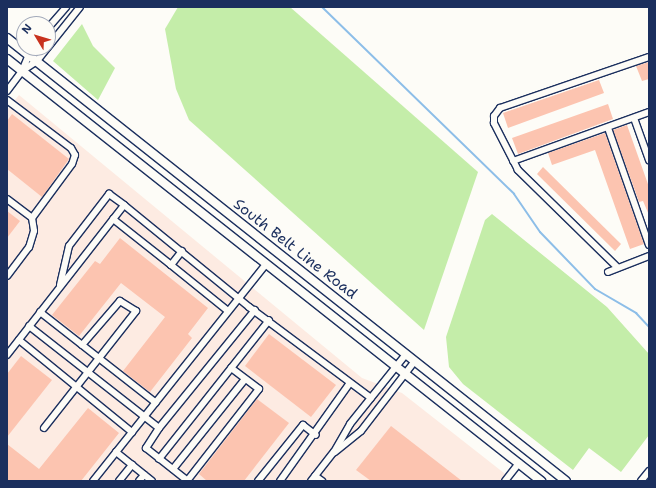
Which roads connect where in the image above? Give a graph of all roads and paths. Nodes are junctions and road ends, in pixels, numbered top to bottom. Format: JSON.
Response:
{"nodes":[{"id":1,"x":66,"y":7,"type":"edge"},
{"id":2,"x":80,"y":7,"type":"edge"},
{"id":3,"x":56,"y":19,"type":"edge"},
{"id":4,"x":7,"y":38,"type":"edge"},
{"id":5,"x":56,"y":38,"type":"edge"},
{"id":6,"x":16,"y":43,"type":"edge"},
{"id":7,"x":28,"y":56,"type":"edge"},
{"id":8,"x":34,"y":56,"type":"edge"},
{"id":9,"x":41,"y":56,"type":"edge"},
{"id":10,"x":649,"y":57,"type":"edge"},
{"id":11,"x":7,"y":59,"type":"edge"},
{"id":12,"x":37,"y":61,"type":"junction"},
{"id":13,"x":22,"y":71,"type":"junction"},
{"id":14,"x":7,"y":91,"type":"edge"},
{"id":15,"x":7,"y":100,"type":"edge"},
{"id":16,"x":649,"y":112,"type":"edge"},
{"id":17,"x":634,"y":118,"type":"junction"},
{"id":18,"x":608,"y":128,"type":"junction"},
{"id":19,"x":649,"y":160,"type":"edge"},
{"id":20,"x":513,"y":161,"type":"junction"},
{"id":21,"x":7,"y":199,"type":"edge"},
{"id":22,"x":124,"y":205,"type":"junction"},
{"id":23,"x":32,"y":218,"type":"junction"},
{"id":24,"x":113,"y":219,"type":"junction"},
{"id":25,"x":649,"y":245,"type":"edge"},
{"id":26,"x":182,"y":251,"type":"junction"},
{"id":27,"x":276,"y":252,"type":"junction"},
{"id":28,"x":649,"y":256,"type":"edge"},
{"id":29,"x":266,"y":264,"type":"junction"},
{"id":30,"x":171,"y":265,"type":"junction"},
{"id":31,"x":617,"y":267,"type":"junction"},
{"id":32,"x":608,"y":272,"type":"dead end"},
{"id":33,"x":7,"y":276,"type":"edge"},
{"id":34,"x":60,"y":288,"type":"junction"},
{"id":35,"x":240,"y":298,"type":"junction"},
{"id":36,"x":255,"y":310,"type":"junction"},
{"id":37,"x":228,"y":311,"type":"junction"},
{"id":38,"x":40,"y":312,"type":"junction"},
{"id":39,"x":269,"y":320,"type":"junction"},
{"id":40,"x":30,"y":326,"type":"junction"},
{"id":41,"x":19,"y":340,"type":"junction"},
{"id":42,"x":82,"y":345,"type":"junction"},
{"id":43,"x":406,"y":354,"type":"junction"},
{"id":44,"x":7,"y":355,"type":"edge"},
{"id":45,"x":98,"y":358,"type":"junction"},
{"id":46,"x":415,"y":361,"type":"junction"},
{"id":47,"x":396,"y":367,"type":"junction"},
{"id":48,"x":231,"y":368,"type":"junction"},
{"id":49,"x":87,"y":372,"type":"junction"},
{"id":50,"x":405,"y":374,"type":"junction"},
{"id":51,"x":245,"y":378,"type":"junction"},
{"id":52,"x":350,"y":383,"type":"junction"},
{"id":53,"x":75,"y":386,"type":"junction"},
{"id":54,"x":371,"y":398,"type":"junction"},
{"id":55,"x":156,"y":403,"type":"junction"},
{"id":56,"x":143,"y":418,"type":"junction"},
{"id":57,"x":44,"y":428,"type":"dead end"},
{"id":58,"x":159,"y":428,"type":"junction"},
{"id":59,"x":132,"y":432,"type":"junction"},
{"id":60,"x":316,"y":435,"type":"junction"},
{"id":61,"x":116,"y":452,"type":"junction"},
{"id":62,"x":334,"y":452,"type":"junction"},
{"id":63,"x":159,"y":459,"type":"junction"},
{"id":64,"x":519,"y":463,"type":"junction"},
{"id":65,"x":132,"y":465,"type":"junction"},
{"id":66,"x":173,"y":469,"type":"junction"},
{"id":67,"x":649,"y":471,"type":"edge"},
{"id":68,"x":144,"y":475,"type":"junction"},
{"id":69,"x":315,"y":476,"type":"junction"},
{"id":70,"x":93,"y":481,"type":"edge"},
{"id":71,"x":119,"y":481,"type":"edge"},
{"id":72,"x":139,"y":481,"type":"edge"},
{"id":73,"x":152,"y":481,"type":"edge"},
{"id":74,"x":187,"y":481,"type":"edge"},
{"id":75,"x":258,"y":481,"type":"edge"},
{"id":76,"x":280,"y":481,"type":"edge"},
{"id":77,"x":311,"y":481,"type":"edge"},
{"id":78,"x":322,"y":481,"type":"edge"},
{"id":79,"x":505,"y":481,"type":"edge"},
{"id":80,"x":541,"y":481,"type":"edge"},
{"id":81,"x":566,"y":481,"type":"edge"},
{"id":82,"x":641,"y":481,"type":"edge"}],
"edges":[{"from":1,"to":3,"type":"street"},
{"from":2,"to":5,"type":"street"},
{"from":4,"to":6,"type":"main road","name":"South Belt Line Road"},
{"from":7,"to":13,"type":"street"},
{"from":8,"to":12,"type":"main road","name":"South Belt Line Road"},
{"from":9,"to":12,"type":"street"},
{"from":10,"to":20,"type":"street"},
{"from":11,"to":13,"type":"main road","name":"South Belt Line Road"},
{"from":12,"to":13,"type":"street"},
{"from":12,"to":27,"type":"main road","name":"South Belt Line Road"},
{"from":13,"to":14,"type":"street"},
{"from":13,"to":29,"type":"main road","name":"South Belt Line Road"},
{"from":15,"to":23,"type":"street"},
{"from":16,"to":17,"type":"street"},
{"from":17,"to":18,"type":"street"},
{"from":17,"to":19,"type":"street"},
{"from":18,"to":20,"type":"street"},
{"from":18,"to":25,"type":"street"},
{"from":20,"to":31,"type":"street"},
{"from":21,"to":23,"type":"street"},
{"from":22,"to":24,"type":"street"},
{"from":22,"to":26,"type":"street"},
{"from":22,"to":34,"type":"street"},
{"from":23,"to":33,"type":"street"},
{"from":24,"to":30,"type":"street"},
{"from":24,"to":34,"type":"street"},
{"from":26,"to":30,"type":"street"},
{"from":26,"to":35,"type":"street"},
{"from":27,"to":29,"type":"main road"},
{"from":27,"to":43,"type":"main road","name":"South Belt Line Road"},
{"from":28,"to":31,"type":"street"},
{"from":29,"to":35,"type":"street"},
{"from":29,"to":47,"type":"main road","name":"South Belt Line Road"},
{"from":30,"to":37,"type":"street"},
{"from":31,"to":32,"type":"street"},
{"from":34,"to":38,"type":"street"},
{"from":35,"to":36,"type":"street"},
{"from":35,"to":37,"type":"street"},
{"from":36,"to":39,"type":"street"},
{"from":36,"to":58,"type":"street"},
{"from":37,"to":55,"type":"street"},
{"from":38,"to":40,"type":"street"},
{"from":38,"to":42,"type":"street"},
{"from":39,"to":48,"type":"street"},
{"from":39,"to":52,"type":"street"},
{"from":40,"to":41,"type":"street"},
{"from":40,"to":49,"type":"street"},
{"from":41,"to":44,"type":"street"},
{"from":41,"to":53,"type":"street"},
{"from":42,"to":45,"type":"street"},
{"from":42,"to":45,"type":"street"},
{"from":43,"to":46,"type":"main road","name":"South Belt Line Road"},
{"from":43,"to":47,"type":"street"},
{"from":45,"to":49,"type":"street"},
{"from":45,"to":55,"type":"street"},
{"from":46,"to":50,"type":"street"},
{"from":46,"to":81,"type":"main road","name":"South Belt Line Road"},
{"from":47,"to":50,"type":"main road","name":"South Belt Line Road"},
{"from":47,"to":54,"type":"street"},
{"from":48,"to":51,"type":"street"},
{"from":48,"to":63,"type":"street"},
{"from":49,"to":53,"type":"street"},
{"from":49,"to":56,"type":"street"},
{"from":50,"to":62,"type":"street"},
{"from":50,"to":64,"type":"main road","name":"South Belt Line Road"},
{"from":51,"to":66,"type":"street"},
{"from":51,"to":74,"type":"street"},
{"from":52,"to":54,"type":"street"},
{"from":52,"to":60,"type":"street"},
{"from":53,"to":57,"type":"street"},
{"from":53,"to":59,"type":"street"},
{"from":54,"to":62,"type":"street"},
{"from":55,"to":56,"type":"street"},
{"from":56,"to":58,"type":"street"},
{"from":56,"to":59,"type":"street"},
{"from":58,"to":63,"type":"street"},
{"from":59,"to":61,"type":"street"},
{"from":60,"to":75,"type":"street"},
{"from":60,"to":76,"type":"street"},
{"from":61,"to":65,"type":"street"},
{"from":61,"to":70,"type":"street"},
{"from":62,"to":69,"type":"street"},
{"from":63,"to":66,"type":"street"},
{"from":64,"to":79,"type":"street"},
{"from":64,"to":80,"type":"main road","name":"South Belt Line Road"},
{"from":65,"to":68,"type":"street"},
{"from":65,"to":71,"type":"street"},
{"from":66,"to":74,"type":"street"},
{"from":67,"to":82,"type":"street"},
{"from":68,"to":72,"type":"street"},
{"from":68,"to":73,"type":"street"},
{"from":69,"to":77,"type":"street"},
{"from":69,"to":78,"type":"street"}]}
